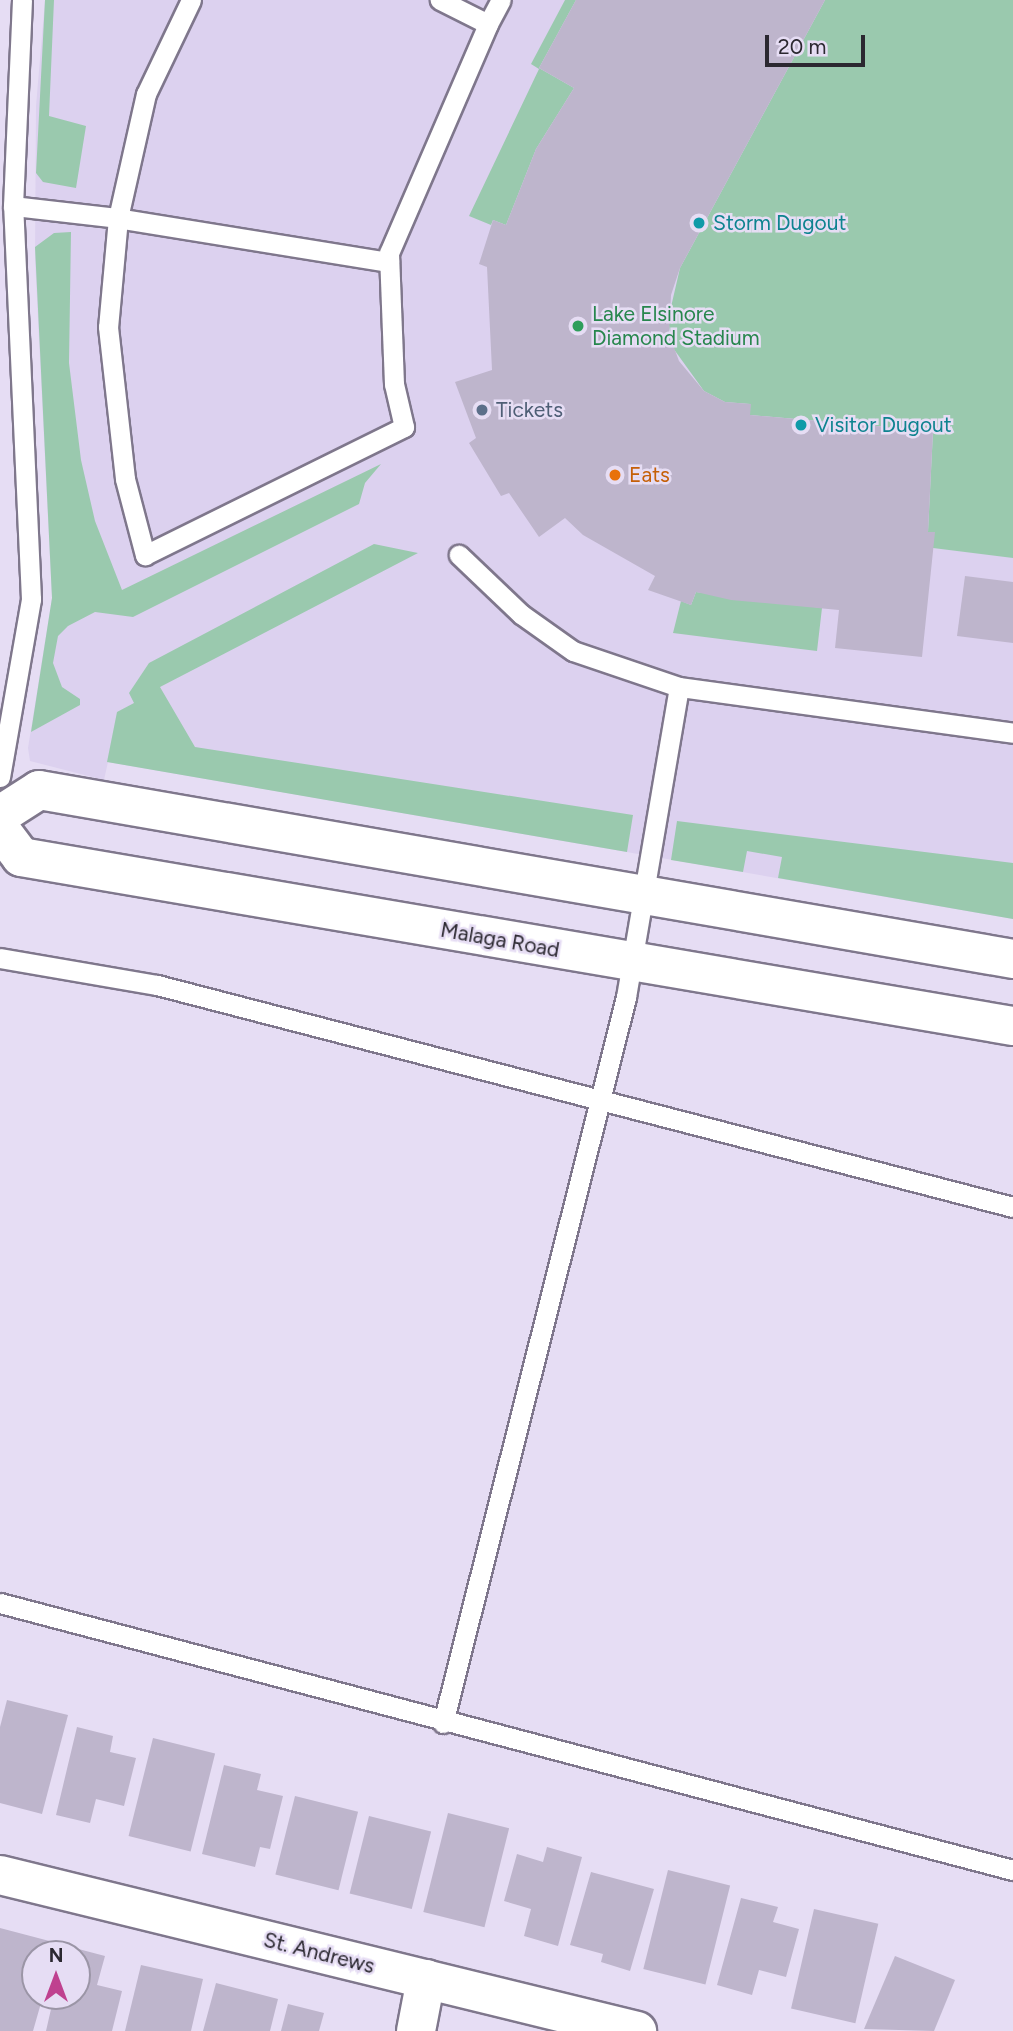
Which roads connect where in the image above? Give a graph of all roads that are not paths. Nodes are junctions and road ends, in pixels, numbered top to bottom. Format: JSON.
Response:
{"nodes":[{"id":1,"x":22,"y":0,"type":"edge"},
{"id":2,"x":191,"y":0,"type":"edge"},
{"id":3,"x":440,"y":0,"type":"edge"},
{"id":4,"x":501,"y":0,"type":"edge"},
{"id":5,"x":488,"y":24,"type":"junction"},
{"id":6,"x":13,"y":206,"type":"junction"},
{"id":7,"x":118,"y":218,"type":"junction"},
{"id":8,"x":390,"y":262,"type":"junction"},
{"id":9,"x":459,"y":555,"type":"dead end"},
{"id":10,"x":678,"y":687,"type":"junction"},
{"id":11,"x":1013,"y":733,"type":"edge"},
{"id":12,"x":0,"y":777,"type":"edge"},
{"id":13,"x":0,"y":815,"type":"edge"},
{"id":14,"x":0,"y":829,"type":"edge"},
{"id":15,"x":643,"y":897,"type":"junction"},
{"id":16,"x":0,"y":958,"type":"edge"},
{"id":17,"x":1013,"y":959,"type":"edge"},
{"id":18,"x":631,"y":962,"type":"junction"},
{"id":19,"x":1013,"y":1026,"type":"edge"},
{"id":20,"x":600,"y":1100,"type":"junction"},
{"id":21,"x":1013,"y":1207,"type":"edge"},
{"id":22,"x":0,"y":1603,"type":"edge"},
{"id":23,"x":443,"y":1723,"type":"junction"},
{"id":24,"x":1013,"y":1870,"type":"edge"},
{"id":25,"x":0,"y":1875,"type":"edge"},
{"id":26,"x":426,"y":1979,"type":"junction"},
{"id":27,"x":416,"y":2031,"type":"edge"},
{"id":28,"x":637,"y":2031,"type":"edge"}],
"edges":[{"from":1,"to":6,"type":"lane"},
{"from":2,"to":7,"type":"lane"},
{"from":3,"to":5,"type":"lane"},
{"from":4,"to":5,"type":"lane"},
{"from":5,"to":8,"type":"lane"},
{"from":6,"to":7,"type":"lane"},
{"from":6,"to":12,"type":"lane"},
{"from":7,"to":8,"type":"lane"},
{"from":7,"to":8,"type":"lane"},
{"from":9,"to":10,"type":"lane"},
{"from":10,"to":11,"type":"lane"},
{"from":10,"to":15,"type":"lane"},
{"from":13,"to":15,"type":"street"},
{"from":14,"to":18,"type":"street","name":"Malaga Road"},
{"from":15,"to":17,"type":"street"},
{"from":15,"to":18,"type":"lane"},
{"from":16,"to":20,"type":"lane"},
{"from":18,"to":19,"type":"street","name":"Malaga Road"},
{"from":18,"to":20,"type":"lane"},
{"from":20,"to":21,"type":"lane"},
{"from":20,"to":23,"type":"lane"},
{"from":22,"to":23,"type":"lane"},
{"from":23,"to":24,"type":"lane"},
{"from":25,"to":26,"type":"street","name":"St. Andrews"},
{"from":26,"to":27,"type":"street"},
{"from":26,"to":28,"type":"street","name":"St. Andrews"}]}
